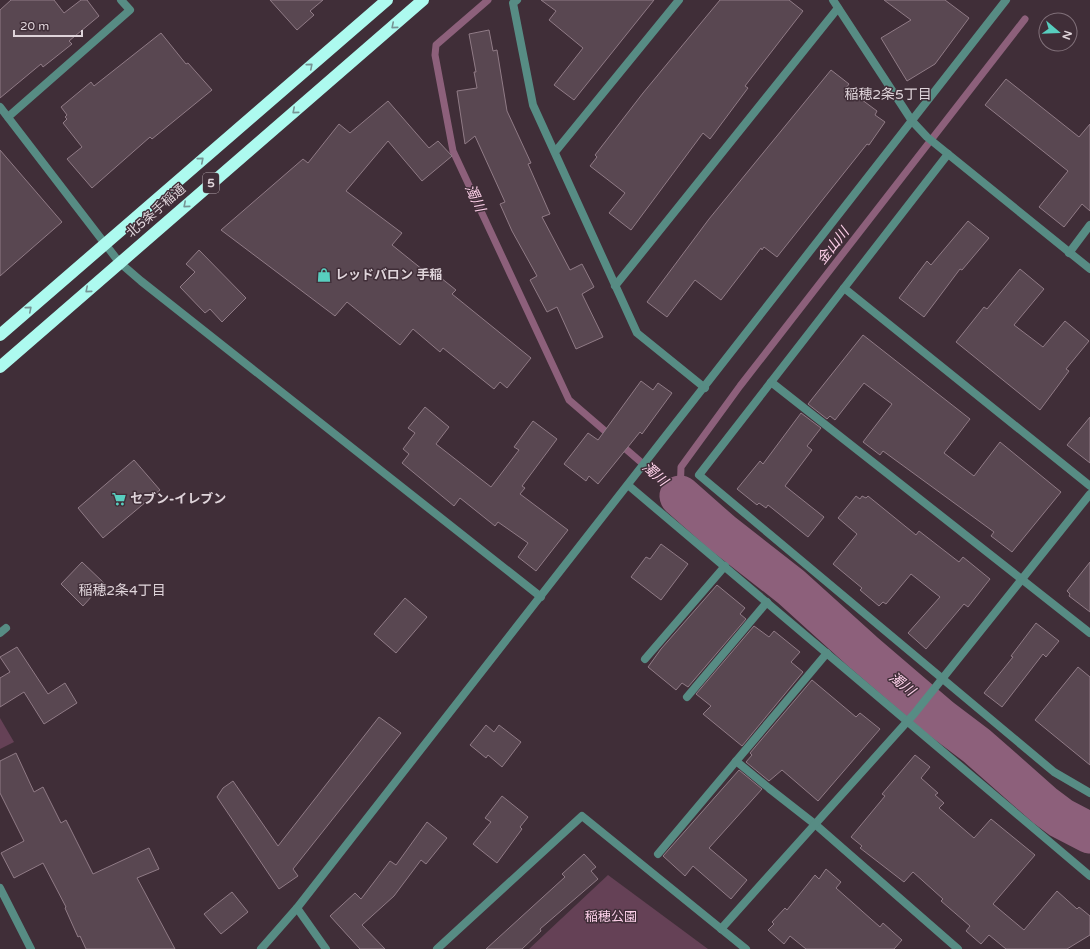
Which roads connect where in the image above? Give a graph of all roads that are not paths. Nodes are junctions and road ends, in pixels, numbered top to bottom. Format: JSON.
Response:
{"nodes":[{"id":1,"x":121,"y":0,"type":"edge"},
{"id":2,"x":387,"y":0,"type":"edge"},
{"id":3,"x":423,"y":0,"type":"edge"},
{"id":4,"x":517,"y":0,"type":"edge"},
{"id":5,"x":679,"y":0,"type":"edge"},
{"id":6,"x":833,"y":0,"type":"edge"},
{"id":7,"x":1006,"y":0,"type":"edge"},
{"id":8,"x":838,"y":8,"type":"junction"},
{"id":9,"x":0,"y":107,"type":"edge"},
{"id":10,"x":8,"y":117,"type":"junction"},
{"id":11,"x":912,"y":121,"type":"junction"},
{"id":12,"x":555,"y":152,"type":"junction"},
{"id":13,"x":948,"y":154,"type":"junction"},
{"id":14,"x":1090,"y":225,"type":"edge"},
{"id":15,"x":104,"y":244,"type":"junction"},
{"id":16,"x":1069,"y":253,"type":"junction"},
{"id":17,"x":119,"y":262,"type":"junction"},
{"id":18,"x":1090,"y":269,"type":"edge"},
{"id":19,"x":615,"y":286,"type":"junction"},
{"id":20,"x":844,"y":288,"type":"junction"},
{"id":21,"x":0,"y":335,"type":"edge"},
{"id":22,"x":0,"y":367,"type":"edge"},
{"id":23,"x":771,"y":382,"type":"junction"},
{"id":24,"x":705,"y":388,"type":"junction"},
{"id":25,"x":628,"y":485,"type":"junction"},
{"id":26,"x":1090,"y":486,"type":"edge"},
{"id":27,"x":1090,"y":494,"type":"edge"},
{"id":28,"x":725,"y":566,"type":"junction"},
{"id":29,"x":1021,"y":580,"type":"junction"},
{"id":30,"x":541,"y":597,"type":"junction"},
{"id":31,"x":767,"y":602,"type":"junction"},
{"id":32,"x":1090,"y":633,"type":"edge"},
{"id":33,"x":827,"y":653,"type":"junction"},
{"id":34,"x":645,"y":658,"type":"dead end"},
{"id":35,"x":942,"y":679,"type":"junction"},
{"id":36,"x":687,"y":697,"type":"dead end"},
{"id":37,"x":908,"y":721,"type":"junction"},
{"id":38,"x":736,"y":762,"type":"junction"},
{"id":39,"x":1090,"y":793,"type":"edge"},
{"id":40,"x":816,"y":825,"type":"junction"},
{"id":41,"x":658,"y":854,"type":"dead end"},
{"id":42,"x":1090,"y":876,"type":"edge"},
{"id":43,"x":0,"y":888,"type":"edge"},
{"id":44,"x":297,"y":908,"type":"junction"},
{"id":45,"x":721,"y":928,"type":"junction"},
{"id":46,"x":31,"y":949,"type":"edge"},
{"id":47,"x":261,"y":949,"type":"edge"},
{"id":48,"x":326,"y":949,"type":"edge"},
{"id":49,"x":437,"y":949,"type":"edge"},
{"id":50,"x":746,"y":949,"type":"edge"},
{"id":51,"x":958,"y":949,"type":"edge"}],
"edges":[{"from":1,"to":10,"type":"street"},
{"from":15,"to":2,"type":"highway","name":"北5条手稲通","number":"5","one_way":true},
{"from":3,"to":17,"type":"highway","name":"北5条手稲通","number":"5","one_way":true},
{"from":4,"to":12,"type":"street"},
{"from":5,"to":12,"type":"street"},
{"from":6,"to":8,"type":"street"},
{"from":7,"to":11,"type":"street"},
{"from":8,"to":11,"type":"street"},
{"from":8,"to":19,"type":"street"},
{"from":9,"to":10,"type":"street"},
{"from":10,"to":15,"type":"street"},
{"from":11,"to":13,"type":"street"},
{"from":11,"to":24,"type":"street"},
{"from":12,"to":19,"type":"street"},
{"from":13,"to":16,"type":"street"},
{"from":13,"to":20,"type":"street"},
{"from":14,"to":16,"type":"street"},
{"from":15,"to":17,"type":"street"},
{"from":21,"to":15,"type":"highway","name":"北5条手稲通","number":"5","one_way":true},
{"from":16,"to":18,"type":"street"},
{"from":17,"to":22,"type":"highway","name":"北5条手稲通","number":"5","one_way":true},
{"from":17,"to":30,"type":"street"},
{"from":19,"to":24,"type":"street"},
{"from":20,"to":23,"type":"street"},
{"from":20,"to":26,"type":"street"},
{"from":23,"to":29,"type":"street"},
{"from":23,"to":35,"type":"street"},
{"from":24,"to":25,"type":"street"},
{"from":25,"to":28,"type":"street"},
{"from":25,"to":30,"type":"street"},
{"from":27,"to":29,"type":"street"},
{"from":28,"to":31,"type":"street"},
{"from":28,"to":34,"type":"street"},
{"from":29,"to":32,"type":"street"},
{"from":29,"to":35,"type":"street"},
{"from":30,"to":44,"type":"street"},
{"from":31,"to":33,"type":"street"},
{"from":31,"to":36,"type":"street"},
{"from":33,"to":37,"type":"street"},
{"from":33,"to":38,"type":"street"},
{"from":35,"to":37,"type":"street"},
{"from":35,"to":39,"type":"street"},
{"from":37,"to":40,"type":"street"},
{"from":37,"to":42,"type":"street"},
{"from":38,"to":40,"type":"street"},
{"from":38,"to":41,"type":"street"},
{"from":40,"to":45,"type":"street"},
{"from":40,"to":51,"type":"street"},
{"from":43,"to":46,"type":"street"},
{"from":44,"to":47,"type":"street"},
{"from":44,"to":48,"type":"street"},
{"from":45,"to":49,"type":"street"},
{"from":45,"to":50,"type":"street"}]}
